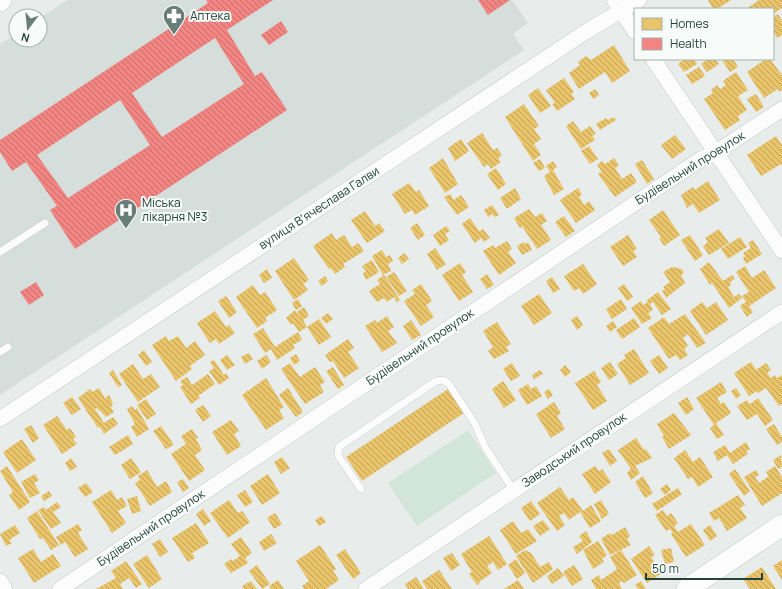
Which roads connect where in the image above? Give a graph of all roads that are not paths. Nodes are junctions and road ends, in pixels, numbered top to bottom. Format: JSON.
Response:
{"nodes":[{"id":1,"x":639,"y":0,"type":"edge"},
{"id":2,"x":618,"y":6,"type":"edge"},
{"id":3,"x":634,"y":30,"type":"edge"},
{"id":4,"x":654,"y":60,"type":"edge"},
{"id":5,"x":782,"y":109,"type":"edge"},
{"id":6,"x":715,"y":153,"type":"junction"},
{"id":7,"x":45,"y":223,"type":"dead end"},
{"id":8,"x":782,"y":251,"type":"edge"},
{"id":9,"x":0,"y":252,"type":"edge"},
{"id":10,"x":782,"y":312,"type":"edge"},
{"id":11,"x":8,"y":347,"type":"dead end"},
{"id":12,"x":0,"y":352,"type":"edge"},
{"id":13,"x":0,"y":419,"type":"edge"},
{"id":14,"x":361,"y":489,"type":"dead end"},
{"id":15,"x":514,"y":490,"type":"junction"},
{"id":16,"x":782,"y":525,"type":"edge"},
{"id":17,"x":0,"y":581,"type":"edge"},
{"id":18,"x":5,"y":589,"type":"edge"},
{"id":19,"x":60,"y":589,"type":"edge"},
{"id":20,"x":366,"y":589,"type":"edge"},
{"id":21,"x":687,"y":589,"type":"edge"}],
"edges":[{"from":1,"to":2,"type":"street","name":"вулиця Вʼячеслава Галви"},
{"from":2,"to":3,"type":"street"},
{"from":2,"to":13,"type":"street","name":"вулиця Вʼячеслава Галви"},
{"from":4,"to":6,"type":"street"},
{"from":5,"to":6,"type":"street","name":"Будівельний провулок"},
{"from":6,"to":8,"type":"street"},
{"from":6,"to":19,"type":"street","name":"Будівельний провулок"},
{"from":7,"to":9,"type":"lane"},
{"from":10,"to":15,"type":"street","name":"Заводський провулок"},
{"from":11,"to":12,"type":"lane"},
{"from":14,"to":15,"type":"lane"},
{"from":15,"to":20,"type":"street","name":"Заводський провулок"},
{"from":16,"to":21,"type":"main road"},
{"from":17,"to":18,"type":"street"}]}
